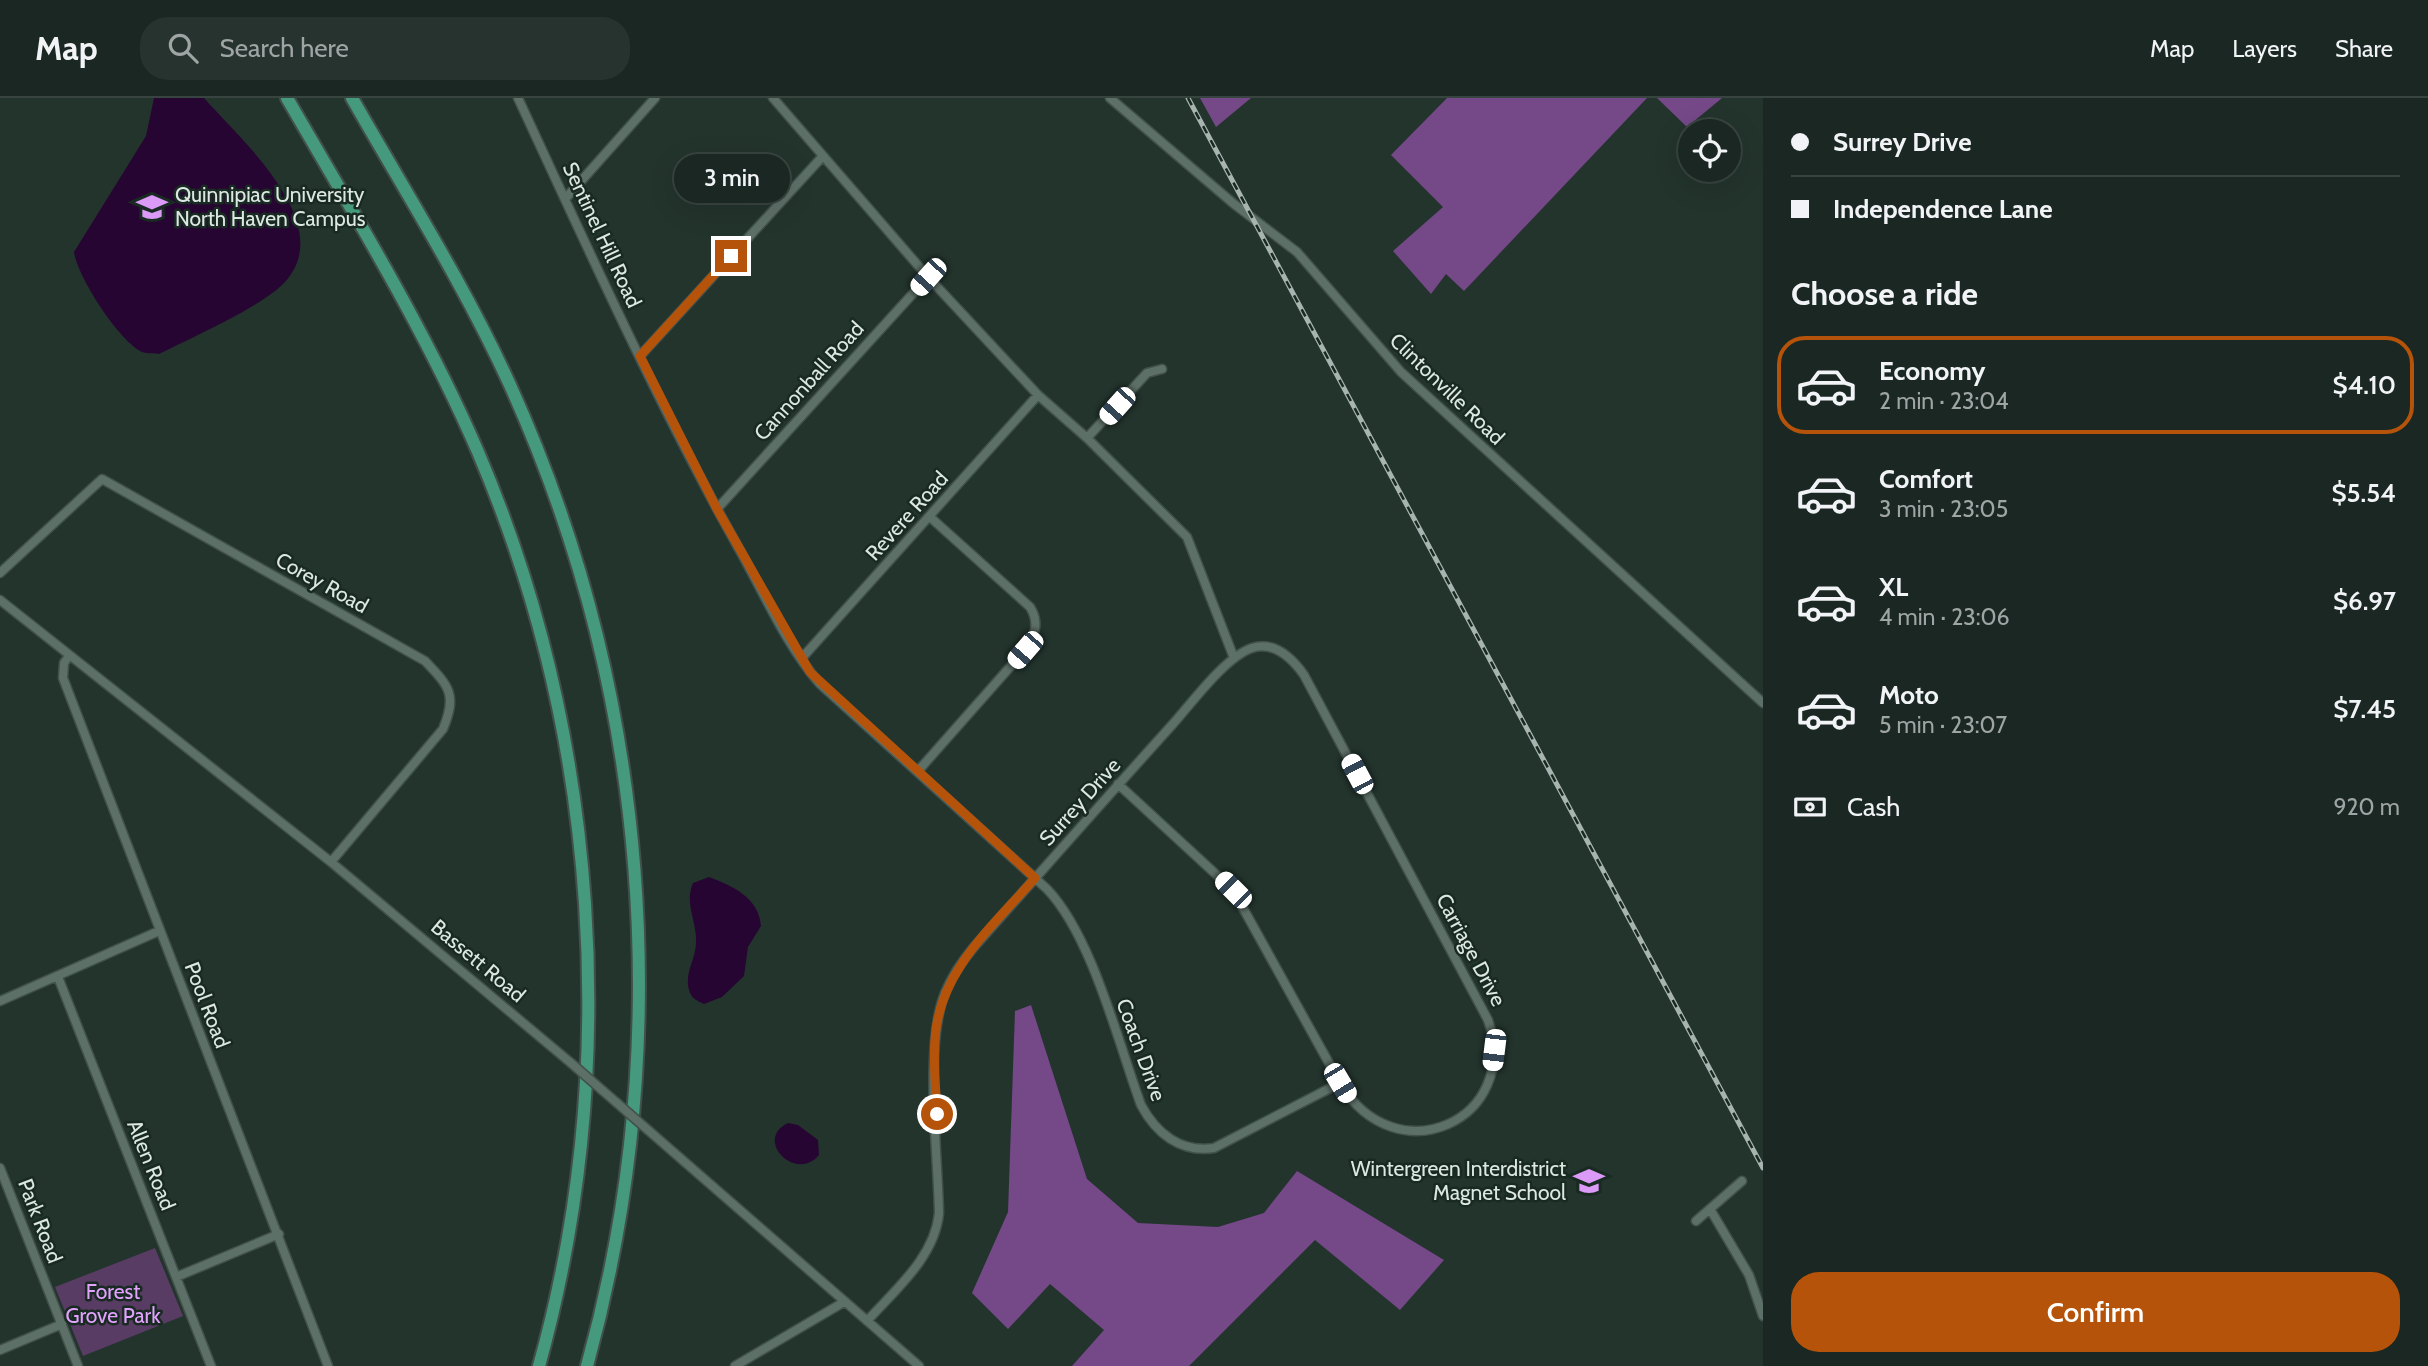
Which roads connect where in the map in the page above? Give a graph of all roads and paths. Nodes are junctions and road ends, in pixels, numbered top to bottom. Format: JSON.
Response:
{"nodes":[{"id":1,"x":287,"y":98,"type":"edge"},
{"id":2,"x":352,"y":98,"type":"edge"},
{"id":3,"x":518,"y":98,"type":"edge"},
{"id":4,"x":655,"y":98,"type":"edge"},
{"id":5,"x":773,"y":98,"type":"edge"},
{"id":6,"x":1110,"y":98,"type":"edge"},
{"id":7,"x":822,"y":157,"type":"junction"},
{"id":8,"x":565,"y":199,"type":"junction"},
{"id":9,"x":928,"y":277,"type":"junction"},
{"id":10,"x":640,"y":356,"type":"junction"},
{"id":11,"x":1162,"y":369,"type":"dead end"},
{"id":12,"x":1038,"y":396,"type":"junction"},
{"id":13,"x":1087,"y":438,"type":"junction"},
{"id":14,"x":717,"y":509,"type":"junction"},
{"id":15,"x":930,"y":517,"type":"junction"},
{"id":16,"x":0,"y":573,"type":"edge"},
{"id":17,"x":0,"y":600,"type":"edge"},
{"id":18,"x":69,"y":656,"type":"junction"},
{"id":19,"x":801,"y":659,"type":"junction"},
{"id":20,"x":1234,"y":659,"type":"junction"},
{"id":21,"x":1763,"y":703,"type":"edge"},
{"id":22,"x":918,"y":771,"type":"junction"},
{"id":23,"x":1118,"y":784,"type":"junction"},
{"id":24,"x":331,"y":862,"type":"junction"},
{"id":25,"x":1035,"y":878,"type":"junction"},
{"id":26,"x":159,"y":931,"type":"junction"},
{"id":27,"x":58,"y":977,"type":"junction"},
{"id":28,"x":0,"y":1001,"type":"edge"},
{"id":29,"x":1340,"y":1083,"type":"junction"},
{"id":30,"x":0,"y":1168,"type":"edge"},
{"id":31,"x":1742,"y":1181,"type":"dead end"},
{"id":32,"x":1710,"y":1209,"type":"junction"},
{"id":33,"x":1696,"y":1221,"type":"dead end"},
{"id":34,"x":279,"y":1234,"type":"junction"},
{"id":35,"x":176,"y":1277,"type":"junction"},
{"id":36,"x":844,"y":1302,"type":"junction"},
{"id":37,"x":1763,"y":1316,"type":"edge"},
{"id":38,"x":867,"y":1321,"type":"junction"},
{"id":39,"x":62,"y":1324,"type":"junction"},
{"id":40,"x":0,"y":1350,"type":"edge"},
{"id":41,"x":78,"y":1366,"type":"edge"},
{"id":42,"x":211,"y":1366,"type":"edge"},
{"id":43,"x":327,"y":1366,"type":"edge"},
{"id":44,"x":539,"y":1366,"type":"edge"},
{"id":45,"x":587,"y":1366,"type":"edge"},
{"id":46,"x":735,"y":1366,"type":"edge"},
{"id":47,"x":919,"y":1366,"type":"edge"}],
"edges":[{"from":1,"to":44,"type":"highway"},
{"from":2,"to":45,"type":"highway"},
{"from":3,"to":8,"type":"street","name":"Sentinel Hill Road"},
{"from":4,"to":8,"type":"street"},
{"from":5,"to":7,"type":"street"},
{"from":6,"to":21,"type":"street","name":"Clintonville Road"},
{"from":7,"to":9,"type":"street"},
{"from":7,"to":10,"type":"street"},
{"from":8,"to":10,"type":"street","name":"Sentinel Hill Road"},
{"from":9,"to":12,"type":"street"},
{"from":9,"to":14,"type":"street","name":"Cannonball Road"},
{"from":10,"to":14,"type":"street","name":"Sentinel Hill Road"},
{"from":11,"to":13,"type":"street"},
{"from":12,"to":13,"type":"street"},
{"from":12,"to":15,"type":"street","name":"Revere Road"},
{"from":13,"to":20,"type":"street"},
{"from":14,"to":19,"type":"street","name":"Sentinel Hill Road"},
{"from":15,"to":19,"type":"street","name":"Revere Road"},
{"from":15,"to":22,"type":"street"},
{"from":16,"to":24,"type":"street","name":"Corey Road"},
{"from":17,"to":18,"type":"street","name":"Bassett Road"},
{"from":18,"to":24,"type":"street","name":"Bassett Road"},
{"from":18,"to":26,"type":"street","name":"Pool Road"},
{"from":19,"to":22,"type":"street","name":"Sentinel Hill Road"},
{"from":20,"to":23,"type":"street","name":"Surrey Drive"},
{"from":20,"to":29,"type":"street","name":"Carriage Drive"},
{"from":22,"to":25,"type":"street","name":"Sentinel Hill Road"},
{"from":23,"to":25,"type":"street","name":"Surrey Drive"},
{"from":23,"to":29,"type":"street","name":"Carriage Drive"},
{"from":24,"to":36,"type":"street","name":"Bassett Road","bridge":true},
{"from":25,"to":29,"type":"street","name":"Coach Drive"},
{"from":25,"to":38,"type":"street","name":"Surrey Drive"},
{"from":26,"to":27,"type":"street"},
{"from":26,"to":34,"type":"street","name":"Pool Road"},
{"from":27,"to":28,"type":"street"},
{"from":27,"to":35,"type":"street","name":"Allen Road"},
{"from":30,"to":39,"type":"street","name":"Park Road"},
{"from":31,"to":32,"type":"street"},
{"from":32,"to":33,"type":"street"},
{"from":32,"to":37,"type":"street"},
{"from":34,"to":35,"type":"street"},
{"from":34,"to":43,"type":"street","name":"Pool Road"},
{"from":35,"to":42,"type":"street","name":"Allen Road"},
{"from":36,"to":38,"type":"street","name":"Bassett Road"},
{"from":36,"to":46,"type":"street"},
{"from":38,"to":47,"type":"street","name":"Bassett Road"},
{"from":39,"to":40,"type":"street"},
{"from":39,"to":41,"type":"street","name":"Park Road"}]}
